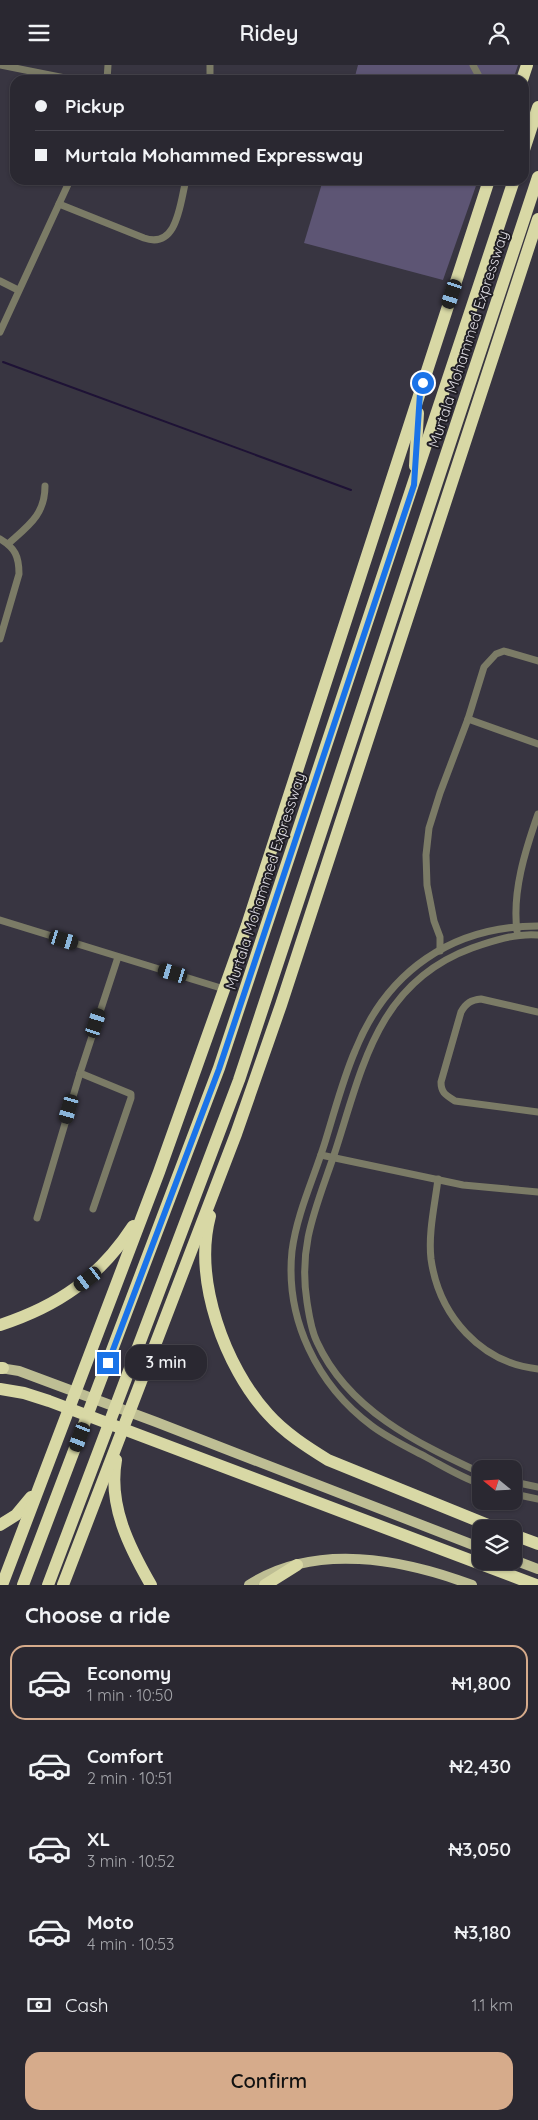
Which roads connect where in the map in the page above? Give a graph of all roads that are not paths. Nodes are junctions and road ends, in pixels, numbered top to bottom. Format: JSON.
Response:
{"nodes":[{"id":1,"x":0,"y":65,"type":"edge"},
{"id":2,"x":50,"y":75,"type":"edge"},
{"id":3,"x":538,"y":107,"type":"edge"},
{"id":4,"x":529,"y":135,"type":"edge"},
{"id":5,"x":538,"y":177,"type":"edge"},
{"id":6,"x":68,"y":185,"type":"edge"},
{"id":7,"x":185,"y":185,"type":"edge"},
{"id":8,"x":488,"y":185,"type":"edge"},
{"id":9,"x":512,"y":185,"type":"edge"},
{"id":10,"x":59,"y":204,"type":"junction"},
{"id":11,"x":538,"y":219,"type":"edge"},
{"id":12,"x":0,"y":281,"type":"edge"},
{"id":13,"x":18,"y":290,"type":"junction"},
{"id":14,"x":0,"y":332,"type":"edge"},
{"id":15,"x":420,"y":393,"type":"junction"},
{"id":16,"x":461,"y":413,"type":"junction"},
{"id":17,"x":414,"y":485,"type":"junction"},
{"id":18,"x":45,"y":486,"type":"dead end"},
{"id":19,"x":450,"y":492,"type":"junction"},
{"id":20,"x":0,"y":539,"type":"edge"},
{"id":21,"x":8,"y":544,"type":"junction"},
{"id":22,"x":0,"y":639,"type":"edge"},
{"id":23,"x":538,"y":661,"type":"edge"},
{"id":24,"x":468,"y":719,"type":"junction"},
{"id":25,"x":538,"y":744,"type":"edge"},
{"id":26,"x":537,"y":819,"type":"edge"},
{"id":27,"x":0,"y":920,"type":"edge"},
{"id":28,"x":538,"y":926,"type":"edge"},
{"id":29,"x":517,"y":927,"type":"junction"},
{"id":30,"x":538,"y":935,"type":"edge"},
{"id":31,"x":440,"y":937,"type":"junction"},
{"id":32,"x":518,"y":937,"type":"junction"},
{"id":33,"x":450,"y":944,"type":"junction"},
{"id":34,"x":440,"y":951,"type":"junction"},
{"id":35,"x":118,"y":957,"type":"junction"},
{"id":36,"x":224,"y":989,"type":"junction"},
{"id":37,"x":538,"y":1012,"type":"edge"},
{"id":38,"x":80,"y":1073,"type":"junction"},
{"id":39,"x":538,"y":1112,"type":"edge"},
{"id":40,"x":236,"y":1134,"type":"junction"},
{"id":41,"x":321,"y":1155,"type":"junction"},
{"id":42,"x":333,"y":1158,"type":"junction"},
{"id":43,"x":159,"y":1172,"type":"junction"},
{"id":44,"x":438,"y":1179,"type":"junction"},
{"id":45,"x":538,"y":1192,"type":"edge"},
{"id":46,"x":93,"y":1209,"type":"dead end"},
{"id":47,"x":38,"y":1218,"type":"dead end"},
{"id":48,"x":0,"y":1325,"type":"edge"},
{"id":49,"x":1,"y":1368,"type":"edge"},
{"id":50,"x":538,"y":1369,"type":"edge"},
{"id":51,"x":0,"y":1389,"type":"edge"},
{"id":52,"x":120,"y":1435,"type":"junction"},
{"id":53,"x":47,"y":1468,"type":"junction"},
{"id":54,"x":472,"y":1468,"type":"edge"},
{"id":55,"x":472,"y":1480,"type":"edge"},
{"id":56,"x":522,"y":1484,"type":"edge"},
{"id":57,"x":538,"y":1487,"type":"edge"},
{"id":58,"x":522,"y":1496,"type":"edge"},
{"id":59,"x":538,"y":1499,"type":"edge"},
{"id":60,"x":476,"y":1520,"type":"edge"},
{"id":61,"x":0,"y":1525,"type":"edge"},
{"id":62,"x":522,"y":1538,"type":"edge"},
{"id":63,"x":538,"y":1544,"type":"edge"},
{"id":64,"x":472,"y":1545,"type":"edge"},
{"id":65,"x":522,"y":1563,"type":"edge"},
{"id":66,"x":297,"y":1565,"type":"junction"},
{"id":67,"x":538,"y":1569,"type":"edge"},
{"id":68,"x":2,"y":1585,"type":"edge"},
{"id":69,"x":23,"y":1585,"type":"edge"},
{"id":70,"x":48,"y":1585,"type":"edge"},
{"id":71,"x":63,"y":1585,"type":"edge"},
{"id":72,"x":151,"y":1585,"type":"edge"},
{"id":73,"x":249,"y":1585,"type":"edge"},
{"id":74,"x":265,"y":1585,"type":"edge"},
{"id":75,"x":472,"y":1585,"type":"edge"},
{"id":76,"x":536,"y":1585,"type":"edge"}],
"edges":[{"from":1,"to":2,"type":"street"},
{"from":3,"to":4,"type":"highway"},
{"from":5,"to":16,"type":"highway","name":"Murtala Mohammed Expressway"},
{"from":6,"to":10,"type":"street"},
{"from":7,"to":10,"type":"street"},
{"from":8,"to":15,"type":"highway","name":"Murtala Mohammed Expressway"},
{"from":9,"to":17,"type":"highway","name":"Murtala Mohammed Expressway"},
{"from":10,"to":13,"type":"street"},
{"from":11,"to":19,"type":"highway","name":"Murtala Mohammed Expressway"},
{"from":12,"to":13,"type":"street"},
{"from":13,"to":14,"type":"street"},
{"from":15,"to":17,"type":"highway"},
{"from":15,"to":36,"type":"highway","name":"Murtala Mohammed Expressway"},
{"from":16,"to":19,"type":"highway"},
{"from":16,"to":70,"type":"highway","name":"Murtala Mohammed Expressway"},
{"from":17,"to":69,"type":"highway","name":"Murtala Mohammed Expressway"},
{"from":18,"to":21,"type":"street"},
{"from":19,"to":40,"type":"highway","name":"Murtala Mohammed Expressway"},
{"from":20,"to":21,"type":"street"},
{"from":21,"to":22,"type":"street"},
{"from":23,"to":24,"type":"street"},
{"from":24,"to":25,"type":"street"},
{"from":24,"to":31,"type":"street"},
{"from":26,"to":29,"type":"street"},
{"from":27,"to":35,"type":"street"},
{"from":28,"to":29,"type":"street"},
{"from":29,"to":32,"type":"street"},
{"from":29,"to":33,"type":"street"},
{"from":30,"to":32,"type":"street"},
{"from":31,"to":33,"type":"street"},
{"from":31,"to":34,"type":"street"},
{"from":32,"to":42,"type":"street"},
{"from":33,"to":34,"type":"street"},
{"from":34,"to":41,"type":"street"},
{"from":35,"to":36,"type":"street"},
{"from":35,"to":38,"type":"street"},
{"from":36,"to":43,"type":"highway","name":"Murtala Mohammed Expressway"},
{"from":37,"to":39,"type":"street"},
{"from":38,"to":46,"type":"street"},
{"from":38,"to":47,"type":"street"},
{"from":40,"to":52,"type":"highway","name":"Murtala Mohammed Expressway"},
{"from":40,"to":60,"type":"highway"},
{"from":41,"to":42,"type":"street"},
{"from":41,"to":55,"type":"street"},
{"from":42,"to":44,"type":"street"},
{"from":42,"to":54,"type":"street"},
{"from":43,"to":48,"type":"highway"},
{"from":43,"to":53,"type":"highway","name":"Murtala Mohammed Expressway"},
{"from":44,"to":45,"type":"street"},
{"from":44,"to":50,"type":"street"},
{"from":49,"to":64,"type":"main road"},
{"from":51,"to":76,"type":"highway"},
{"from":52,"to":71,"type":"highway","name":"Murtala Mohammed Expressway"},
{"from":52,"to":72,"type":"highway"},
{"from":53,"to":61,"type":"highway"},
{"from":53,"to":68,"type":"highway","name":"Murtala Mohammed Expressway"},
{"from":56,"to":57,"type":"street"},
{"from":58,"to":59,"type":"street"},
{"from":62,"to":63,"type":"highway"},
{"from":65,"to":67,"type":"main road"},
{"from":66,"to":73,"type":"main road"},
{"from":66,"to":74,"type":"highway"},
{"from":66,"to":75,"type":"main road"}]}
